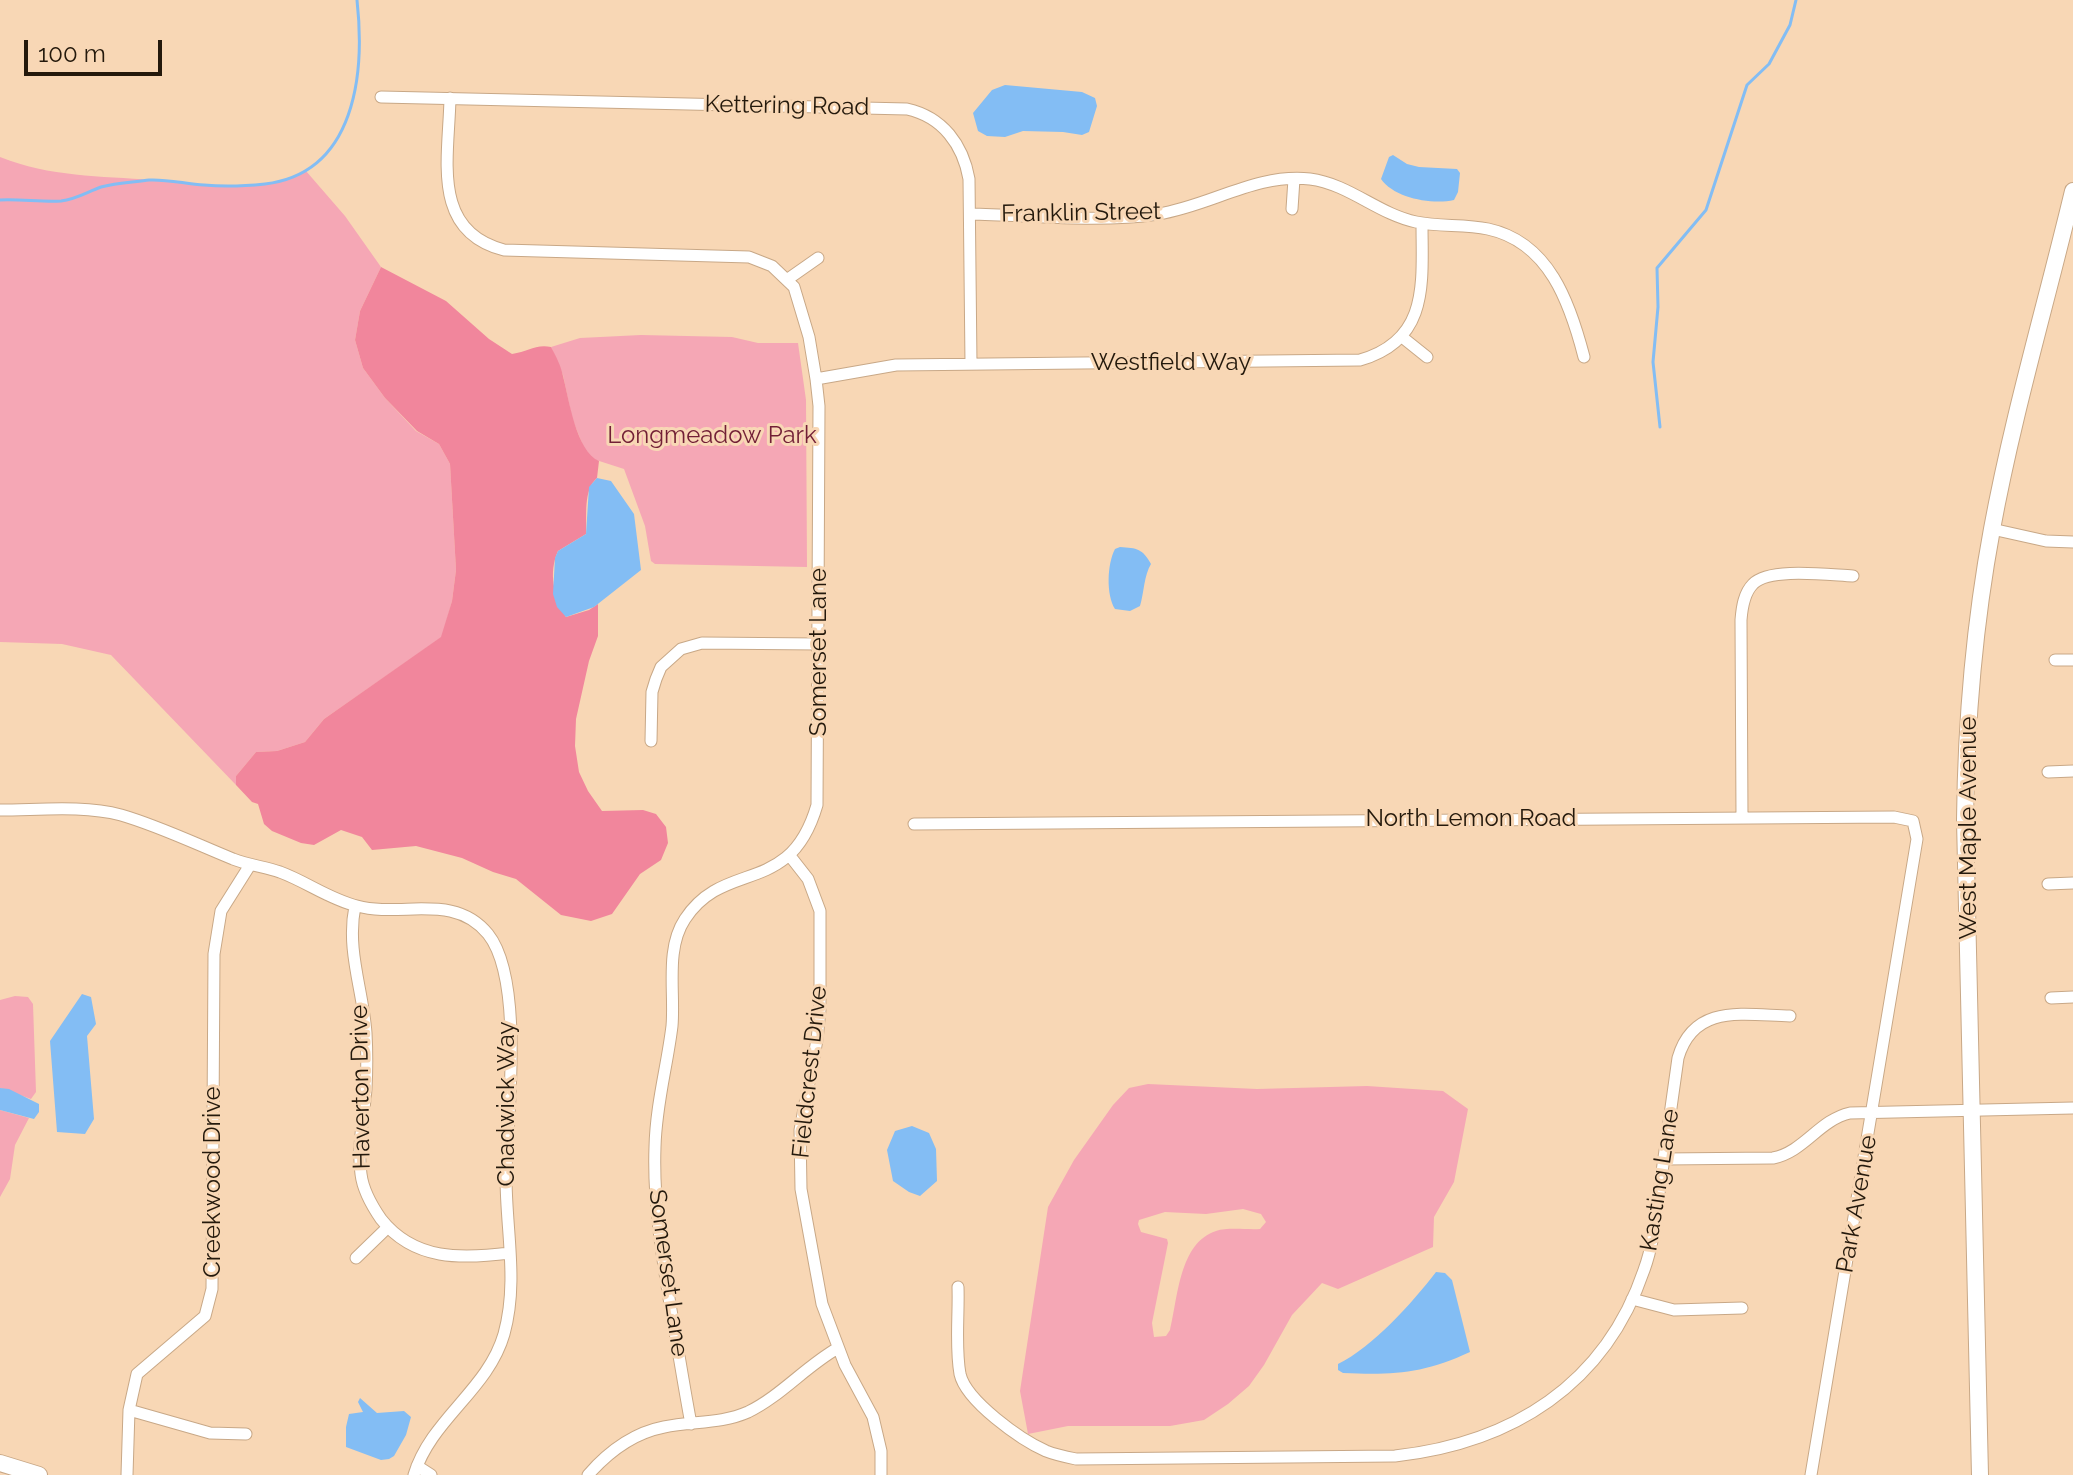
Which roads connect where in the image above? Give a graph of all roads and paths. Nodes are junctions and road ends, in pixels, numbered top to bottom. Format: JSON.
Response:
{"nodes":[{"id":1,"x":381,"y":97,"type":"dead end"},
{"id":2,"x":450,"y":98,"type":"junction"},
{"id":3,"x":1294,"y":179,"type":"junction"},
{"id":4,"x":2073,"y":191,"type":"edge"},
{"id":5,"x":1292,"y":209,"type":"dead end"},
{"id":6,"x":970,"y":214,"type":"junction"},
{"id":7,"x":1422,"y":223,"type":"junction"},
{"id":8,"x":818,"y":258,"type":"dead end"},
{"id":9,"x":788,"y":279,"type":"junction"},
{"id":10,"x":1402,"y":337,"type":"junction"},
{"id":11,"x":1427,"y":357,"type":"dead end"},
{"id":12,"x":1584,"y":357,"type":"dead end"},
{"id":13,"x":971,"y":364,"type":"junction"},
{"id":14,"x":816,"y":379,"type":"junction"},
{"id":15,"x":1992,"y":529,"type":"junction"},
{"id":16,"x":2073,"y":542,"type":"edge"},
{"id":17,"x":1853,"y":576,"type":"dead end"},
{"id":18,"x":819,"y":644,"type":"junction"},
{"id":19,"x":2055,"y":660,"type":"dead end"},
{"id":20,"x":2073,"y":660,"type":"edge"},
{"id":21,"x":651,"y":741,"type":"dead end"},
{"id":22,"x":2073,"y":771,"type":"edge"},
{"id":23,"x":2048,"y":772,"type":"dead end"},
{"id":24,"x":0,"y":810,"type":"edge"},
{"id":25,"x":1742,"y":817,"type":"junction"},
{"id":26,"x":914,"y":824,"type":"dead end"},
{"id":27,"x":790,"y":856,"type":"junction"},
{"id":28,"x":250,"y":865,"type":"junction"},
{"id":29,"x":2073,"y":883,"type":"edge"},
{"id":30,"x":2048,"y":884,"type":"dead end"},
{"id":31,"x":355,"y":906,"type":"junction"},
{"id":32,"x":1902,"y":933,"type":"joint"},
{"id":33,"x":2073,"y":997,"type":"edge"},
{"id":34,"x":2051,"y":998,"type":"dead end"},
{"id":35,"x":1790,"y":1016,"type":"dead end"},
{"id":36,"x":2073,"y":1108,"type":"edge"},
{"id":37,"x":1971,"y":1110,"type":"junction"},
{"id":38,"x":1873,"y":1112,"type":"junction"},
{"id":39,"x":1664,"y":1159,"type":"junction"},
{"id":40,"x":388,"y":1227,"type":"junction"},
{"id":41,"x":510,"y":1253,"type":"junction"},
{"id":42,"x":356,"y":1258,"type":"dead end"},
{"id":43,"x":958,"y":1287,"type":"dead end"},
{"id":44,"x":1632,"y":1299,"type":"junction"},
{"id":45,"x":1742,"y":1308,"type":"dead end"},
{"id":46,"x":838,"y":1348,"type":"junction"},
{"id":47,"x":129,"y":1410,"type":"junction"},
{"id":48,"x":691,"y":1424,"type":"junction"},
{"id":49,"x":246,"y":1434,"type":"dead end"},
{"id":50,"x":0,"y":1463,"type":"edge"},
{"id":51,"x":416,"y":1471,"type":"edge"},
{"id":52,"x":39,"y":1475,"type":"edge"},
{"id":53,"x":127,"y":1475,"type":"edge"},
{"id":54,"x":431,"y":1475,"type":"edge"},
{"id":55,"x":588,"y":1475,"type":"edge"},
{"id":56,"x":881,"y":1475,"type":"edge"},
{"id":57,"x":1811,"y":1475,"type":"edge"},
{"id":58,"x":1980,"y":1475,"type":"edge"}],
"edges":[{"from":1,"to":2,"type":"street","name":"Kettering Road"},
{"from":2,"to":6,"type":"street","name":"Kettering Road"},
{"from":2,"to":9,"type":"street"},
{"from":3,"to":5,"type":"street"},
{"from":3,"to":6,"type":"street","name":"Franklin Street"},
{"from":3,"to":7,"type":"street","name":"Franklin Street"},
{"from":4,"to":15,"type":"main road","name":"West Maple Avenue"},
{"from":6,"to":13,"type":"street","name":"Kettering Road"},
{"from":7,"to":10,"type":"street"},
{"from":7,"to":12,"type":"street","name":"Franklin Street"},
{"from":8,"to":9,"type":"street"},
{"from":9,"to":14,"type":"street","name":"Somerset Lane"},
{"from":10,"to":11,"type":"street"},
{"from":10,"to":13,"type":"street","name":"Westfield Way"},
{"from":13,"to":14,"type":"street","name":"Westfield Way"},
{"from":14,"to":18,"type":"street","name":"Somerset Lane"},
{"from":15,"to":16,"type":"street"},
{"from":15,"to":37,"type":"main road","name":"West Maple Avenue"},
{"from":17,"to":25,"type":"street"},
{"from":18,"to":21,"type":"street"},
{"from":18,"to":27,"type":"street","name":"Somerset Lane"},
{"from":19,"to":20,"type":"street"},
{"from":22,"to":23,"type":"street"},
{"from":24,"to":28,"type":"street","name":"Chadwick Way"},
{"from":25,"to":26,"type":"street","name":"North Lemon Road"},
{"from":25,"to":32,"type":"street","name":"North Lemon Road"},
{"from":27,"to":46,"type":"street","name":"Fieldcrest Drive"},
{"from":27,"to":48,"type":"street","name":"Somerset Lane"},
{"from":28,"to":31,"type":"street","name":"Chadwick Way"},
{"from":28,"to":47,"type":"street","name":"Creekwood Drive"},
{"from":29,"to":30,"type":"street"},
{"from":31,"to":40,"type":"street","name":"Haverton Drive"},
{"from":31,"to":41,"type":"street","name":"Chadwick Way"},
{"from":32,"to":38,"type":"street","name":"Park Avenue"},
{"from":33,"to":34,"type":"street"},
{"from":35,"to":39,"type":"street","name":"Kasting Lane"},
{"from":36,"to":37,"type":"street"},
{"from":37,"to":38,"type":"street"},
{"from":37,"to":58,"type":"main road","name":"West Maple Avenue"},
{"from":38,"to":39,"type":"street"},
{"from":38,"to":57,"type":"street","name":"Park Avenue"},
{"from":39,"to":44,"type":"street","name":"Kasting Lane"},
{"from":40,"to":41,"type":"street","name":"Haverton Drive"},
{"from":40,"to":42,"type":"street"},
{"from":41,"to":51,"type":"street","name":"Chadwick Way"},
{"from":43,"to":44,"type":"street","name":"Kasting Lane"},
{"from":44,"to":45,"type":"street"},
{"from":46,"to":48,"type":"street"},
{"from":46,"to":56,"type":"street","name":"Fieldcrest Drive"},
{"from":47,"to":49,"type":"street"},
{"from":47,"to":53,"type":"street","name":"Creekwood Drive"},
{"from":48,"to":55,"type":"street"},
{"from":50,"to":52,"type":"main road"},
{"from":51,"to":54,"type":"street"}]}
